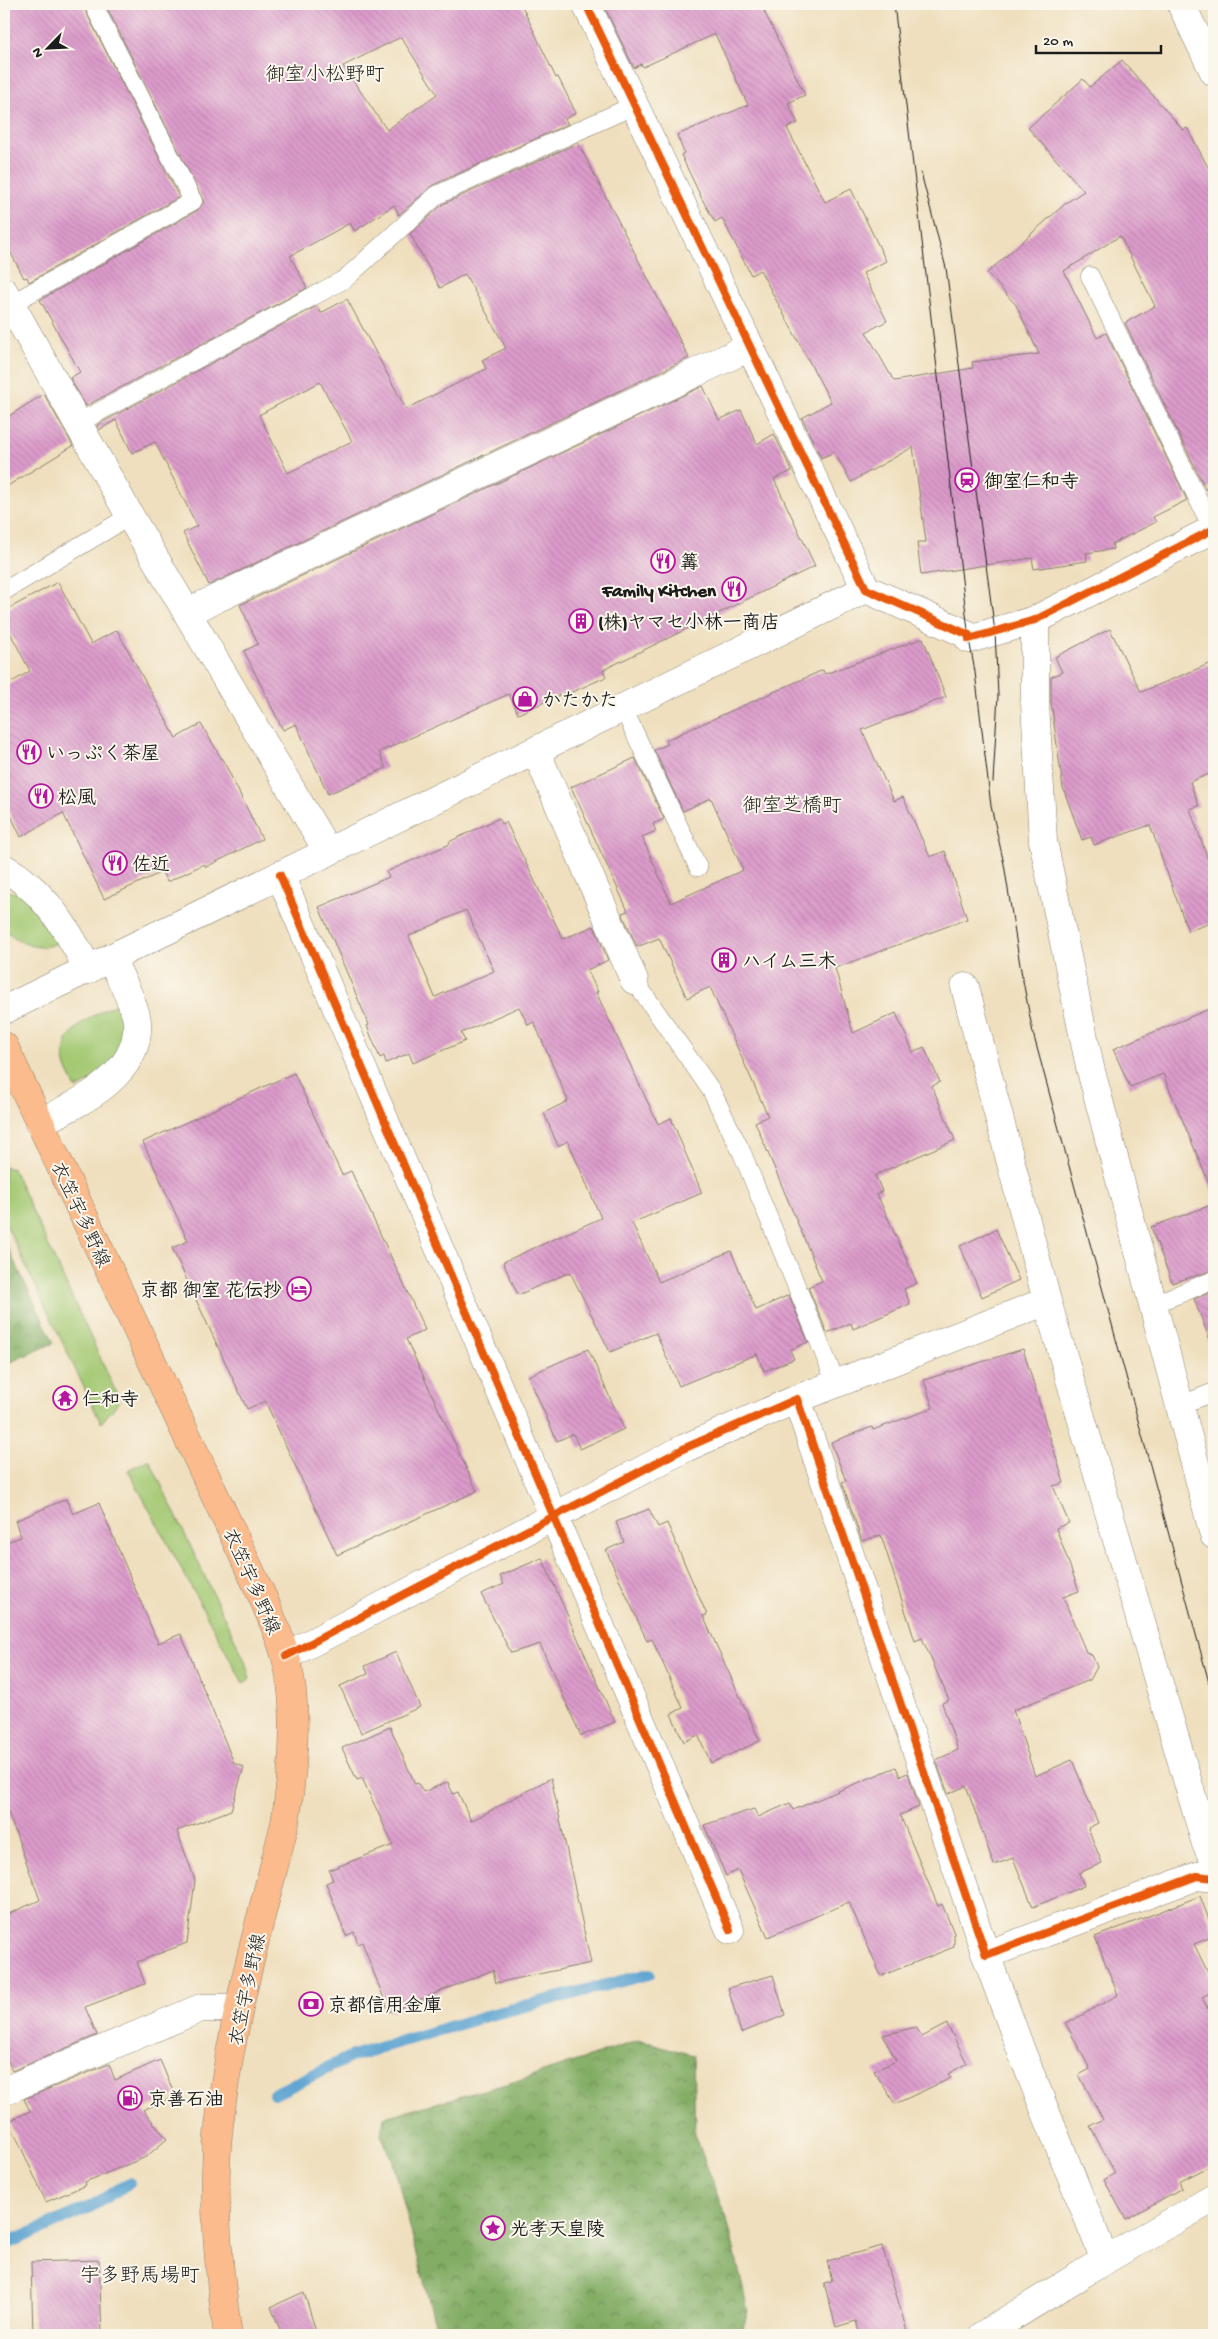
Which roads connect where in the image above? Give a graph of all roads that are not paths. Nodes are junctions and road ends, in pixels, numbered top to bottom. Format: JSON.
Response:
{"nodes":[{"id":1,"x":93,"y":4,"type":"edge"},
{"id":2,"x":586,"y":4,"type":"edge"},
{"id":3,"x":1181,"y":4,"type":"edge"},
{"id":4,"x":1214,"y":72,"type":"edge"},
{"id":5,"x":635,"y":105,"type":"junction"},
{"id":6,"x":1090,"y":276,"type":"dead end"},
{"id":7,"x":7,"y":298,"type":"edge"},
{"id":8,"x":750,"y":347,"type":"junction"},
{"id":9,"x":78,"y":423,"type":"junction"},
{"id":10,"x":130,"y":516,"type":"junction"},
{"id":11,"x":1214,"y":529,"type":"edge"},
{"id":12,"x":866,"y":589,"type":"junction"},
{"id":13,"x":4,"y":591,"type":"edge"},
{"id":14,"x":188,"y":612,"type":"junction"},
{"id":15,"x":1035,"y":620,"type":"junction"},
{"id":16,"x":623,"y":708,"type":"junction"},
{"id":17,"x":536,"y":751,"type":"junction"},
{"id":18,"x":328,"y":852,"type":"junction"},
{"id":19,"x":698,"y":867,"type":"dead end"},
{"id":20,"x":4,"y":868,"type":"edge"},
{"id":21,"x":280,"y":875,"type":"junction"},
{"id":22,"x":99,"y":964,"type":"junction"},
{"id":23,"x":634,"y":980,"type":"joint"},
{"id":24,"x":965,"y":987,"type":"dead end"},
{"id":25,"x":4,"y":1010,"type":"edge"},
{"id":26,"x":4,"y":1046,"type":"edge"},
{"id":27,"x":39,"y":1124,"type":"junction"},
{"id":28,"x":1214,"y":1280,"type":"edge"},
{"id":29,"x":1047,"y":1301,"type":"junction"},
{"id":30,"x":1154,"y":1304,"type":"junction"},
{"id":31,"x":836,"y":1383,"type":"junction"},
{"id":32,"x":1214,"y":1392,"type":"edge"},
{"id":33,"x":797,"y":1399,"type":"junction"},
{"id":34,"x":1181,"y":1405,"type":"junction"},
{"id":35,"x":553,"y":1516,"type":"junction"},
{"id":36,"x":1214,"y":1535,"type":"edge"},
{"id":37,"x":286,"y":1656,"type":"junction"},
{"id":38,"x":1214,"y":1860,"type":"edge"},
{"id":39,"x":1214,"y":1878,"type":"edge"},
{"id":40,"x":730,"y":1930,"type":"dead end"},
{"id":41,"x":986,"y":1955,"type":"junction"},
{"id":42,"x":239,"y":2008,"type":"junction"},
{"id":43,"x":4,"y":2091,"type":"edge"},
{"id":44,"x":1214,"y":2198,"type":"edge"},
{"id":45,"x":1105,"y":2260,"type":"junction"},
{"id":46,"x":228,"y":2335,"type":"edge"},
{"id":47,"x":983,"y":2335,"type":"edge"}],
"edges":[{"from":1,"to":7,"type":"lane"},
{"from":2,"to":5,"type":"street"},
{"from":3,"to":4,"type":"street"},
{"from":5,"to":8,"type":"street"},
{"from":5,"to":9,"type":"lane"},
{"from":6,"to":11,"type":"lane"},
{"from":7,"to":9,"type":"street"},
{"from":8,"to":12,"type":"street"},
{"from":8,"to":14,"type":"street"},
{"from":9,"to":10,"type":"street"},
{"from":10,"to":13,"type":"lane"},
{"from":10,"to":14,"type":"street"},
{"from":11,"to":15,"type":"street"},
{"from":12,"to":15,"type":"street"},
{"from":12,"to":16,"type":"street"},
{"from":14,"to":18,"type":"street"},
{"from":15,"to":30,"type":"street"},
{"from":16,"to":17,"type":"street"},
{"from":16,"to":19,"type":"lane"},
{"from":17,"to":18,"type":"street"},
{"from":17,"to":23,"type":"street"},
{"from":18,"to":21,"type":"street"},
{"from":20,"to":22,"type":"street"},
{"from":21,"to":22,"type":"street"},
{"from":21,"to":35,"type":"street"},
{"from":22,"to":25,"type":"street"},
{"from":22,"to":27,"type":"street"},
{"from":23,"to":31,"type":"lane"},
{"from":24,"to":29,"type":"street"},
{"from":26,"to":27,"type":"main road","name":"衣笠宇多野線"},
{"from":27,"to":37,"type":"main road","name":"衣笠宇多野線"},
{"from":28,"to":30,"type":"lane"},
{"from":29,"to":31,"type":"street"},
{"from":29,"to":38,"type":"street"},
{"from":30,"to":34,"type":"street"},
{"from":31,"to":33,"type":"street"},
{"from":32,"to":34,"type":"lane"},
{"from":33,"to":35,"type":"street"},
{"from":33,"to":41,"type":"street"},
{"from":34,"to":36,"type":"street"},
{"from":35,"to":37,"type":"street"},
{"from":35,"to":40,"type":"street"},
{"from":37,"to":42,"type":"main road","name":"衣笠宇多野線"},
{"from":39,"to":41,"type":"street"},
{"from":41,"to":45,"type":"street"},
{"from":42,"to":43,"type":"street"},
{"from":42,"to":46,"type":"main road","name":"衣笠宇多野線"},
{"from":44,"to":45,"type":"street"},
{"from":45,"to":47,"type":"street"}]}
